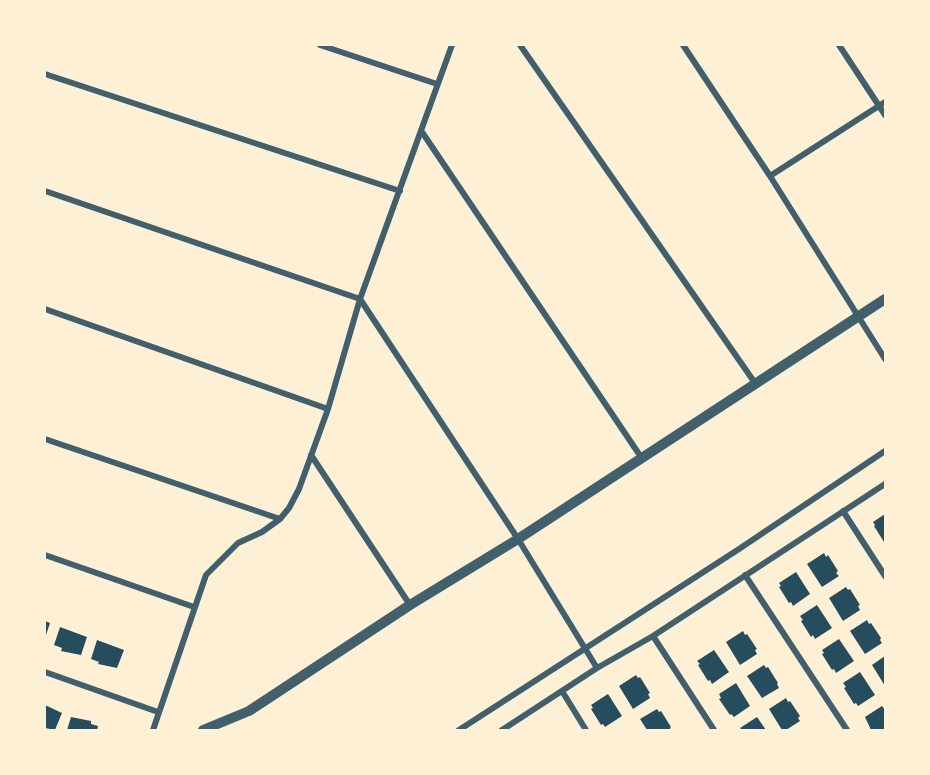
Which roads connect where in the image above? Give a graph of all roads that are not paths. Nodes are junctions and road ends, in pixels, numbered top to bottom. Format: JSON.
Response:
{"nodes":[{"id":1,"x":320,"y":45,"type":"edge"},
{"id":2,"x":452,"y":45,"type":"edge"},
{"id":3,"x":520,"y":45,"type":"edge"},
{"id":4,"x":683,"y":45,"type":"edge"},
{"id":5,"x":839,"y":45,"type":"edge"},
{"id":6,"x":45,"y":74,"type":"edge"},
{"id":7,"x":437,"y":84,"type":"junction"},
{"id":8,"x":882,"y":104,"type":"edge"},
{"id":9,"x":885,"y":115,"type":"edge"},
{"id":10,"x":422,"y":132,"type":"junction"},
{"id":11,"x":770,"y":176,"type":"junction"},
{"id":12,"x":45,"y":191,"type":"edge"},
{"id":13,"x":400,"y":191,"type":"junction"},
{"id":14,"x":885,"y":299,"type":"edge"},
{"id":15,"x":360,"y":300,"type":"junction"},
{"id":16,"x":45,"y":309,"type":"edge"},
{"id":17,"x":858,"y":316,"type":"junction"},
{"id":18,"x":885,"y":359,"type":"edge"},
{"id":19,"x":755,"y":383,"type":"junction"},
{"id":20,"x":328,"y":409,"type":"junction"},
{"id":21,"x":45,"y":439,"type":"edge"},
{"id":22,"x":885,"y":451,"type":"edge"},
{"id":23,"x":311,"y":455,"type":"junction"},
{"id":24,"x":641,"y":457,"type":"junction"},
{"id":25,"x":885,"y":484,"type":"edge"},
{"id":26,"x":843,"y":511,"type":"junction"},
{"id":27,"x":280,"y":519,"type":"junction"},
{"id":28,"x":518,"y":539,"type":"junction"},
{"id":29,"x":45,"y":555,"type":"edge"},
{"id":30,"x":745,"y":575,"type":"junction"},
{"id":31,"x":885,"y":576,"type":"edge"},
{"id":32,"x":410,"y":605,"type":"junction"},
{"id":33,"x":194,"y":607,"type":"junction"},
{"id":34,"x":653,"y":636,"type":"junction"},
{"id":35,"x":586,"y":649,"type":"junction"},
{"id":36,"x":597,"y":668,"type":"junction"},
{"id":37,"x":45,"y":672,"type":"edge"},
{"id":38,"x":562,"y":691,"type":"junction"},
{"id":39,"x":158,"y":712,"type":"junction"},
{"id":40,"x":153,"y":730,"type":"edge"},
{"id":41,"x":203,"y":730,"type":"edge"},
{"id":42,"x":459,"y":730,"type":"edge"},
{"id":43,"x":502,"y":730,"type":"edge"},
{"id":44,"x":586,"y":730,"type":"edge"},
{"id":45,"x":714,"y":730,"type":"edge"},
{"id":46,"x":847,"y":730,"type":"edge"}],
"edges":[{"from":1,"to":7,"type":"street"},
{"from":2,"to":7,"type":"street"},
{"from":3,"to":19,"type":"street"},
{"from":4,"to":11,"type":"street"},
{"from":5,"to":8,"type":"street"},
{"from":6,"to":13,"type":"street"},
{"from":7,"to":10,"type":"street"},
{"from":8,"to":9,"type":"street"},
{"from":8,"to":11,"type":"street"},
{"from":10,"to":13,"type":"street"},
{"from":10,"to":24,"type":"street"},
{"from":11,"to":17,"type":"street"},
{"from":12,"to":15,"type":"street"},
{"from":13,"to":15,"type":"street"},
{"from":14,"to":17,"type":"street"},
{"from":15,"to":20,"type":"street"},
{"from":15,"to":28,"type":"street"},
{"from":16,"to":20,"type":"street"},
{"from":17,"to":18,"type":"street"},
{"from":17,"to":19,"type":"street"},
{"from":19,"to":24,"type":"street"},
{"from":20,"to":23,"type":"street"},
{"from":21,"to":27,"type":"street"},
{"from":22,"to":35,"type":"street"},
{"from":23,"to":27,"type":"street"},
{"from":23,"to":32,"type":"street"},
{"from":24,"to":28,"type":"street"},
{"from":25,"to":26,"type":"street"},
{"from":26,"to":30,"type":"street"},
{"from":26,"to":31,"type":"street"},
{"from":27,"to":33,"type":"street"},
{"from":28,"to":32,"type":"street"},
{"from":28,"to":35,"type":"street"},
{"from":29,"to":33,"type":"street"},
{"from":30,"to":34,"type":"street"},
{"from":30,"to":46,"type":"street"},
{"from":32,"to":41,"type":"street"},
{"from":33,"to":39,"type":"street"},
{"from":34,"to":36,"type":"street"},
{"from":34,"to":45,"type":"street"},
{"from":35,"to":36,"type":"street"},
{"from":35,"to":42,"type":"street"},
{"from":36,"to":38,"type":"street"},
{"from":37,"to":39,"type":"street"},
{"from":38,"to":43,"type":"street"},
{"from":38,"to":44,"type":"street"},
{"from":39,"to":40,"type":"street"}]}
